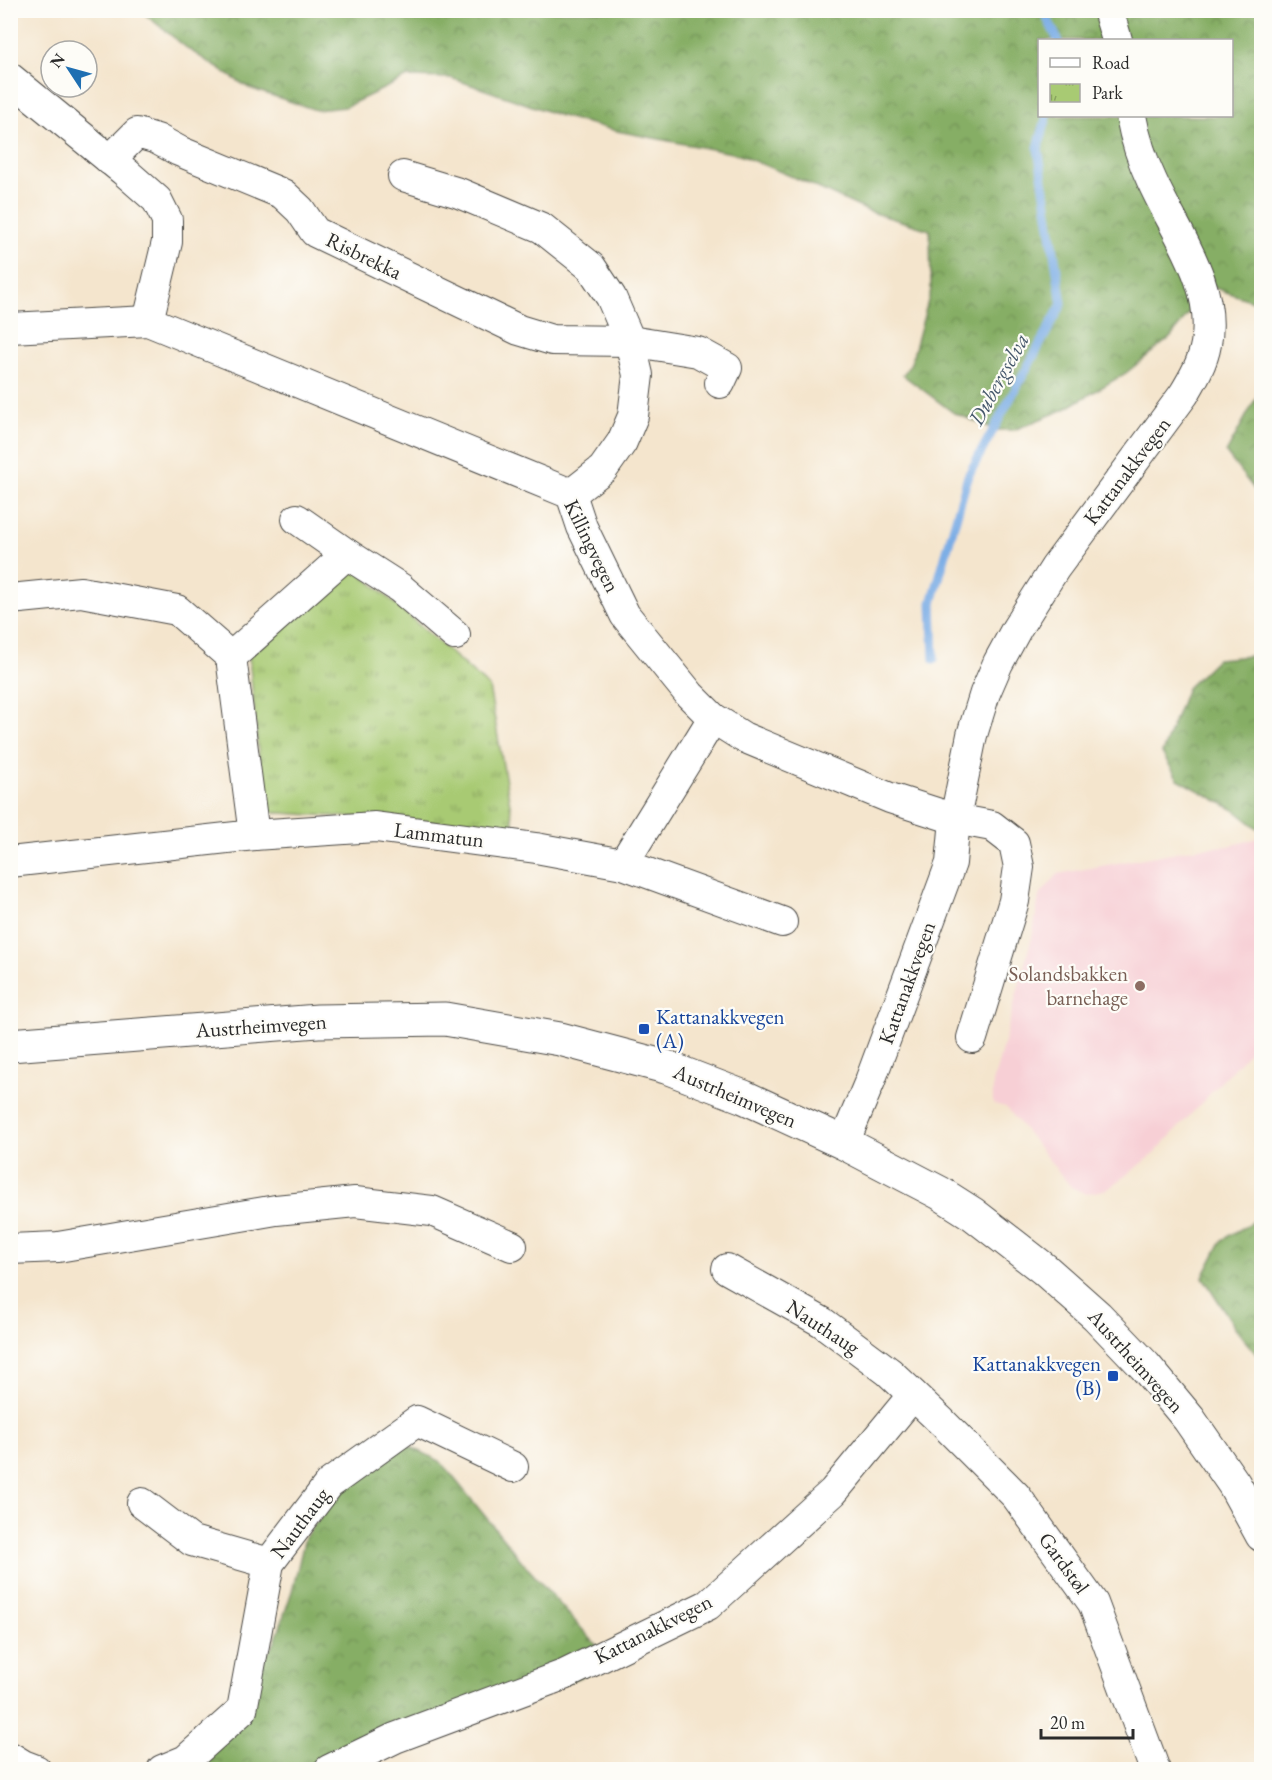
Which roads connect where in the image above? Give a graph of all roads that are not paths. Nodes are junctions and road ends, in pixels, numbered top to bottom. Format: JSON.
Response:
{"nodes":[{"id":1,"x":1108,"y":10,"type":"edge"},
{"id":2,"x":1118,"y":39,"type":"edge"},
{"id":3,"x":10,"y":78,"type":"edge"},
{"id":4,"x":1131,"y":117,"type":"edge"},
{"id":5,"x":110,"y":159,"type":"junction"},
{"id":6,"x":403,"y":176,"type":"dead end"},
{"id":7,"x":148,"y":321,"type":"junction"},
{"id":8,"x":10,"y":328,"type":"edge"},
{"id":9,"x":630,"y":341,"type":"junction"},
{"id":10,"x":720,"y":383,"type":"dead end"},
{"id":11,"x":571,"y":494,"type":"junction"},
{"id":12,"x":297,"y":519,"type":"dead end"},
{"id":13,"x":347,"y":554,"type":"junction"},
{"id":14,"x":10,"y":599,"type":"edge"},
{"id":15,"x":455,"y":635,"type":"dead end"},
{"id":16,"x":231,"y":657,"type":"junction"},
{"id":17,"x":713,"y":718,"type":"junction"},
{"id":18,"x":955,"y":819,"type":"junction"},
{"id":19,"x":254,"y":835,"type":"junction"},
{"id":20,"x":10,"y":862,"type":"edge"},
{"id":21,"x":623,"y":864,"type":"junction"},
{"id":22,"x":782,"y":922,"type":"dead end"},
{"id":23,"x":972,"y":1038,"type":"dead end"},
{"id":24,"x":10,"y":1045,"type":"edge"},
{"id":25,"x":844,"y":1143,"type":"junction"},
{"id":26,"x":512,"y":1246,"type":"dead end"},
{"id":27,"x":10,"y":1249,"type":"edge"},
{"id":28,"x":728,"y":1269,"type":"dead end"},
{"id":29,"x":913,"y":1395,"type":"junction"},
{"id":30,"x":513,"y":1467,"type":"dead end"},
{"id":31,"x":142,"y":1503,"type":"dead end"},
{"id":32,"x":1262,"y":1535,"type":"edge"},
{"id":33,"x":269,"y":1563,"type":"junction"},
{"id":34,"x":10,"y":1757,"type":"edge"},
{"id":35,"x":36,"y":1770,"type":"edge"},
{"id":36,"x":162,"y":1770,"type":"edge"},
{"id":37,"x":328,"y":1770,"type":"edge"},
{"id":38,"x":1155,"y":1770,"type":"edge"}],
"edges":[{"from":1,"to":2,"type":"street"},
{"from":3,"to":5,"type":"street"},
{"from":4,"to":18,"type":"street","name":"Kattanakkvegen"},
{"from":5,"to":7,"type":"street"},
{"from":5,"to":9,"type":"street","name":"Risbrekka"},
{"from":6,"to":9,"type":"street"},
{"from":7,"to":8,"type":"street","name":"Killingvegen"},
{"from":7,"to":11,"type":"street","name":"Killingvegen"},
{"from":9,"to":10,"type":"street","name":"Risbrekka"},
{"from":9,"to":11,"type":"street"},
{"from":11,"to":17,"type":"street","name":"Killingvegen"},
{"from":12,"to":13,"type":"street"},
{"from":13,"to":15,"type":"street"},
{"from":13,"to":16,"type":"street"},
{"from":14,"to":16,"type":"street"},
{"from":16,"to":19,"type":"street"},
{"from":17,"to":18,"type":"street","name":"Killingvegen"},
{"from":17,"to":21,"type":"street"},
{"from":18,"to":23,"type":"street"},
{"from":18,"to":25,"type":"street","name":"Kattanakkvegen"},
{"from":19,"to":20,"type":"street","name":"Lammatun"},
{"from":19,"to":21,"type":"street","name":"Lammatun"},
{"from":21,"to":22,"type":"street","name":"Lammatun"},
{"from":24,"to":25,"type":"main road","name":"Austrheimvegen"},
{"from":25,"to":32,"type":"main road","name":"Austrheimvegen"},
{"from":26,"to":27,"type":"street"},
{"from":28,"to":29,"type":"street","name":"Nauthaug"},
{"from":29,"to":37,"type":"street","name":"Kattanakkvegen"},
{"from":29,"to":38,"type":"street","name":"Gardstøl"},
{"from":30,"to":33,"type":"street","name":"Nauthaug"},
{"from":31,"to":33,"type":"street"},
{"from":33,"to":36,"type":"street","name":"Nauthaug"},
{"from":34,"to":35,"type":"street"}]}
